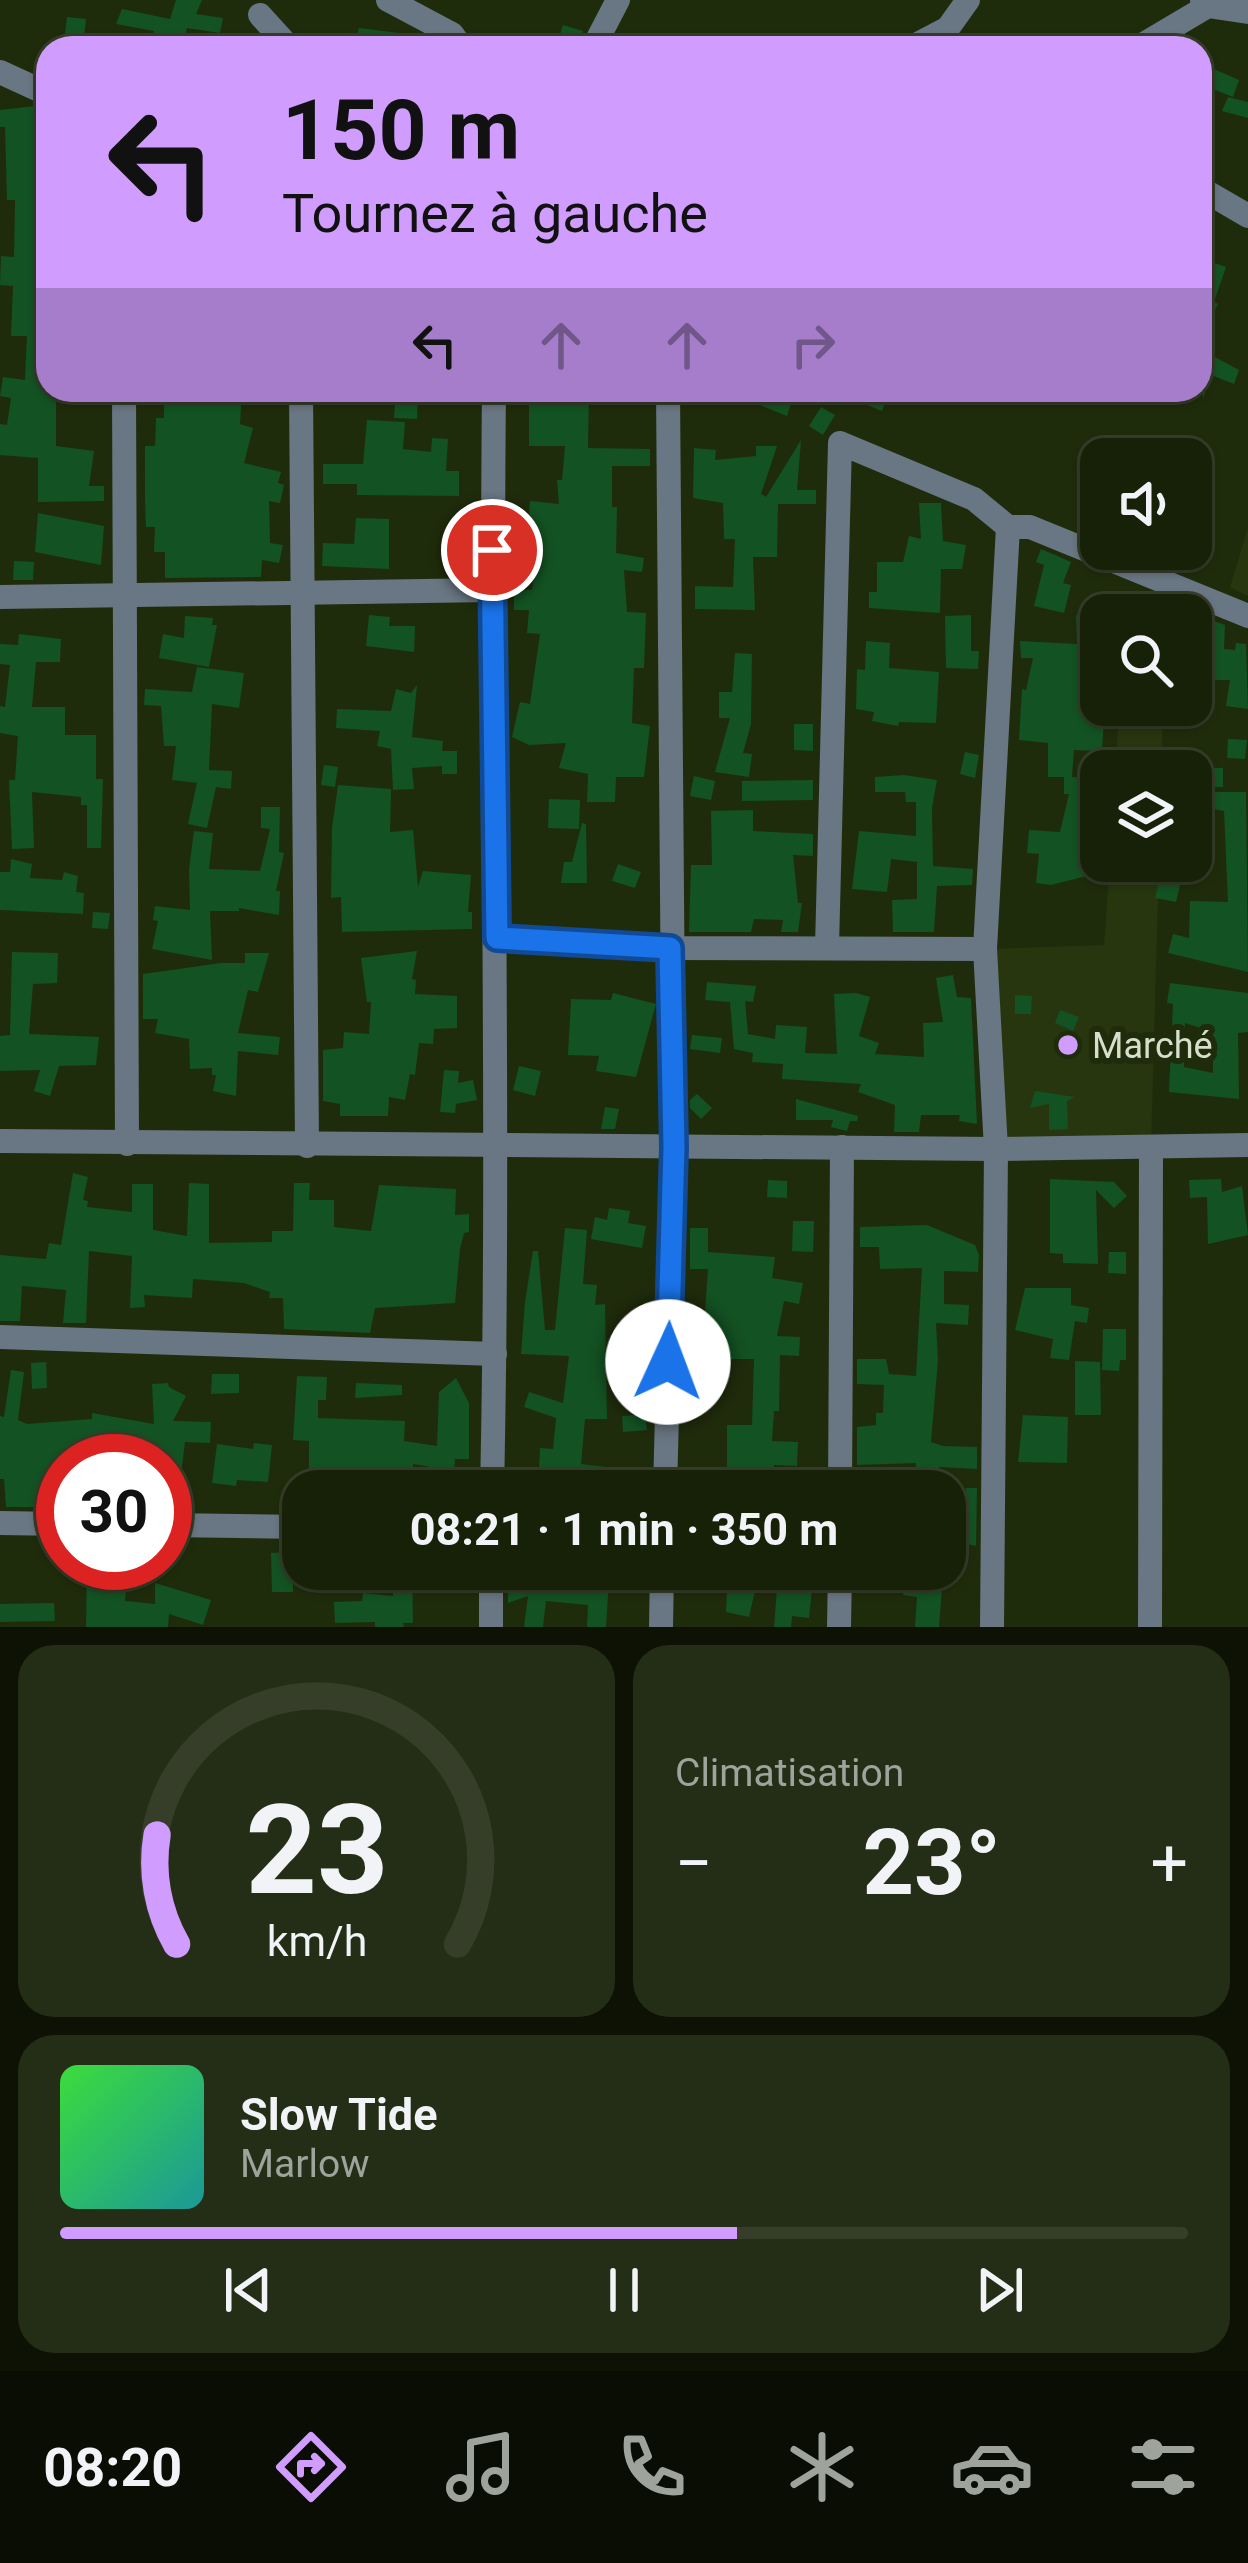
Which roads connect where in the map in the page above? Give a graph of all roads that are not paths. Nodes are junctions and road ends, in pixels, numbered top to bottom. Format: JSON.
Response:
{"nodes":[{"id":1,"x":388,"y":0,"type":"edge"},
{"id":2,"x":618,"y":0,"type":"edge"},
{"id":3,"x":968,"y":0,"type":"edge"},
{"id":4,"x":1205,"y":3,"type":"edge"},
{"id":5,"x":1248,"y":12,"type":"edge"},
{"id":6,"x":260,"y":15,"type":"dead end"},
{"id":7,"x":279,"y":36,"type":"edge"},
{"id":8,"x":453,"y":36,"type":"edge"},
{"id":9,"x":599,"y":36,"type":"edge"},
{"id":10,"x":933,"y":36,"type":"edge"},
{"id":11,"x":1155,"y":36,"type":"edge"},
{"id":12,"x":0,"y":72,"type":"edge"},
{"id":13,"x":36,"y":88,"type":"edge"},
{"id":14,"x":1212,"y":195,"type":"edge"},
{"id":15,"x":1248,"y":216,"type":"edge"},
{"id":16,"x":124,"y":402,"type":"edge"},
{"id":17,"x":301,"y":402,"type":"edge"},
{"id":18,"x":494,"y":402,"type":"edge"},
{"id":19,"x":668,"y":402,"type":"edge"},
{"id":20,"x":1007,"y":527,"type":"junction"},
{"id":21,"x":492,"y":590,"type":"junction"},
{"id":22,"x":301,"y":594,"type":"junction"},
{"id":23,"x":0,"y":597,"type":"edge"},
{"id":24,"x":127,"y":597,"type":"junction"},
{"id":25,"x":1248,"y":616,"type":"edge"},
{"id":26,"x":497,"y":938,"type":"junction"},
{"id":27,"x":827,"y":947,"type":"junction"},
{"id":28,"x":670,"y":948,"type":"junction"},
{"id":29,"x":985,"y":949,"type":"junction"},
{"id":30,"x":0,"y":1141,"type":"edge"},
{"id":31,"x":128,"y":1144,"type":"junction"},
{"id":32,"x":1248,"y":1145,"type":"edge"},
{"id":33,"x":307,"y":1146,"type":"junction"},
{"id":34,"x":497,"y":1146,"type":"junction"},
{"id":35,"x":674,"y":1147,"type":"junction"},
{"id":36,"x":842,"y":1147,"type":"junction"},
{"id":37,"x":1151,"y":1148,"type":"junction"},
{"id":38,"x":996,"y":1149,"type":"junction"},
{"id":39,"x":0,"y":1337,"type":"edge"},
{"id":40,"x":495,"y":1354,"type":"junction"},
{"id":41,"x":492,"y":1470,"type":"edge"},
{"id":42,"x":665,"y":1470,"type":"edge"},
{"id":43,"x":840,"y":1470,"type":"edge"},
{"id":44,"x":0,"y":1523,"type":"edge"},
{"id":45,"x":36,"y":1524,"type":"edge"},
{"id":46,"x":192,"y":1525,"type":"edge"},
{"id":47,"x":282,"y":1527,"type":"edge"},
{"id":48,"x":491,"y":1590,"type":"edge"},
{"id":49,"x":662,"y":1590,"type":"edge"},
{"id":50,"x":840,"y":1590,"type":"edge"},
{"id":51,"x":491,"y":1627,"type":"edge"},
{"id":52,"x":661,"y":1627,"type":"edge"},
{"id":53,"x":839,"y":1627,"type":"edge"},
{"id":54,"x":992,"y":1627,"type":"edge"},
{"id":55,"x":1150,"y":1627,"type":"edge"}],
"edges":[{"from":1,"to":8,"type":"street"},
{"from":2,"to":9,"type":"street"},
{"from":3,"to":10,"type":"street"},
{"from":4,"to":5,"type":"street"},
{"from":4,"to":11,"type":"street"},
{"from":6,"to":7,"type":"street"},
{"from":12,"to":13,"type":"street"},
{"from":14,"to":15,"type":"street"},
{"from":16,"to":24,"type":"street"},
{"from":17,"to":22,"type":"street"},
{"from":18,"to":21,"type":"street"},
{"from":19,"to":28,"type":"street"},
{"from":20,"to":25,"type":"street"},
{"from":20,"to":27,"type":"street"},
{"from":20,"to":29,"type":"street"},
{"from":21,"to":22,"type":"street"},
{"from":21,"to":26,"type":"street"},
{"from":22,"to":24,"type":"street"},
{"from":22,"to":33,"type":"street"},
{"from":23,"to":24,"type":"street"},
{"from":24,"to":31,"type":"street"},
{"from":26,"to":28,"type":"street"},
{"from":26,"to":34,"type":"street"},
{"from":27,"to":28,"type":"street"},
{"from":27,"to":29,"type":"street"},
{"from":28,"to":35,"type":"street"},
{"from":29,"to":38,"type":"street"},
{"from":30,"to":31,"type":"street"},
{"from":31,"to":33,"type":"street"},
{"from":32,"to":37,"type":"street"},
{"from":33,"to":34,"type":"street"},
{"from":34,"to":35,"type":"street"},
{"from":34,"to":40,"type":"street"},
{"from":35,"to":36,"type":"street"},
{"from":35,"to":42,"type":"street"},
{"from":36,"to":38,"type":"street"},
{"from":36,"to":43,"type":"street"},
{"from":37,"to":38,"type":"street"},
{"from":37,"to":55,"type":"street"},
{"from":38,"to":54,"type":"street"},
{"from":39,"to":40,"type":"street"},
{"from":40,"to":41,"type":"street"},
{"from":44,"to":45,"type":"street"},
{"from":46,"to":47,"type":"street"},
{"from":48,"to":51,"type":"street"},
{"from":49,"to":52,"type":"street"},
{"from":50,"to":53,"type":"street"}]}
